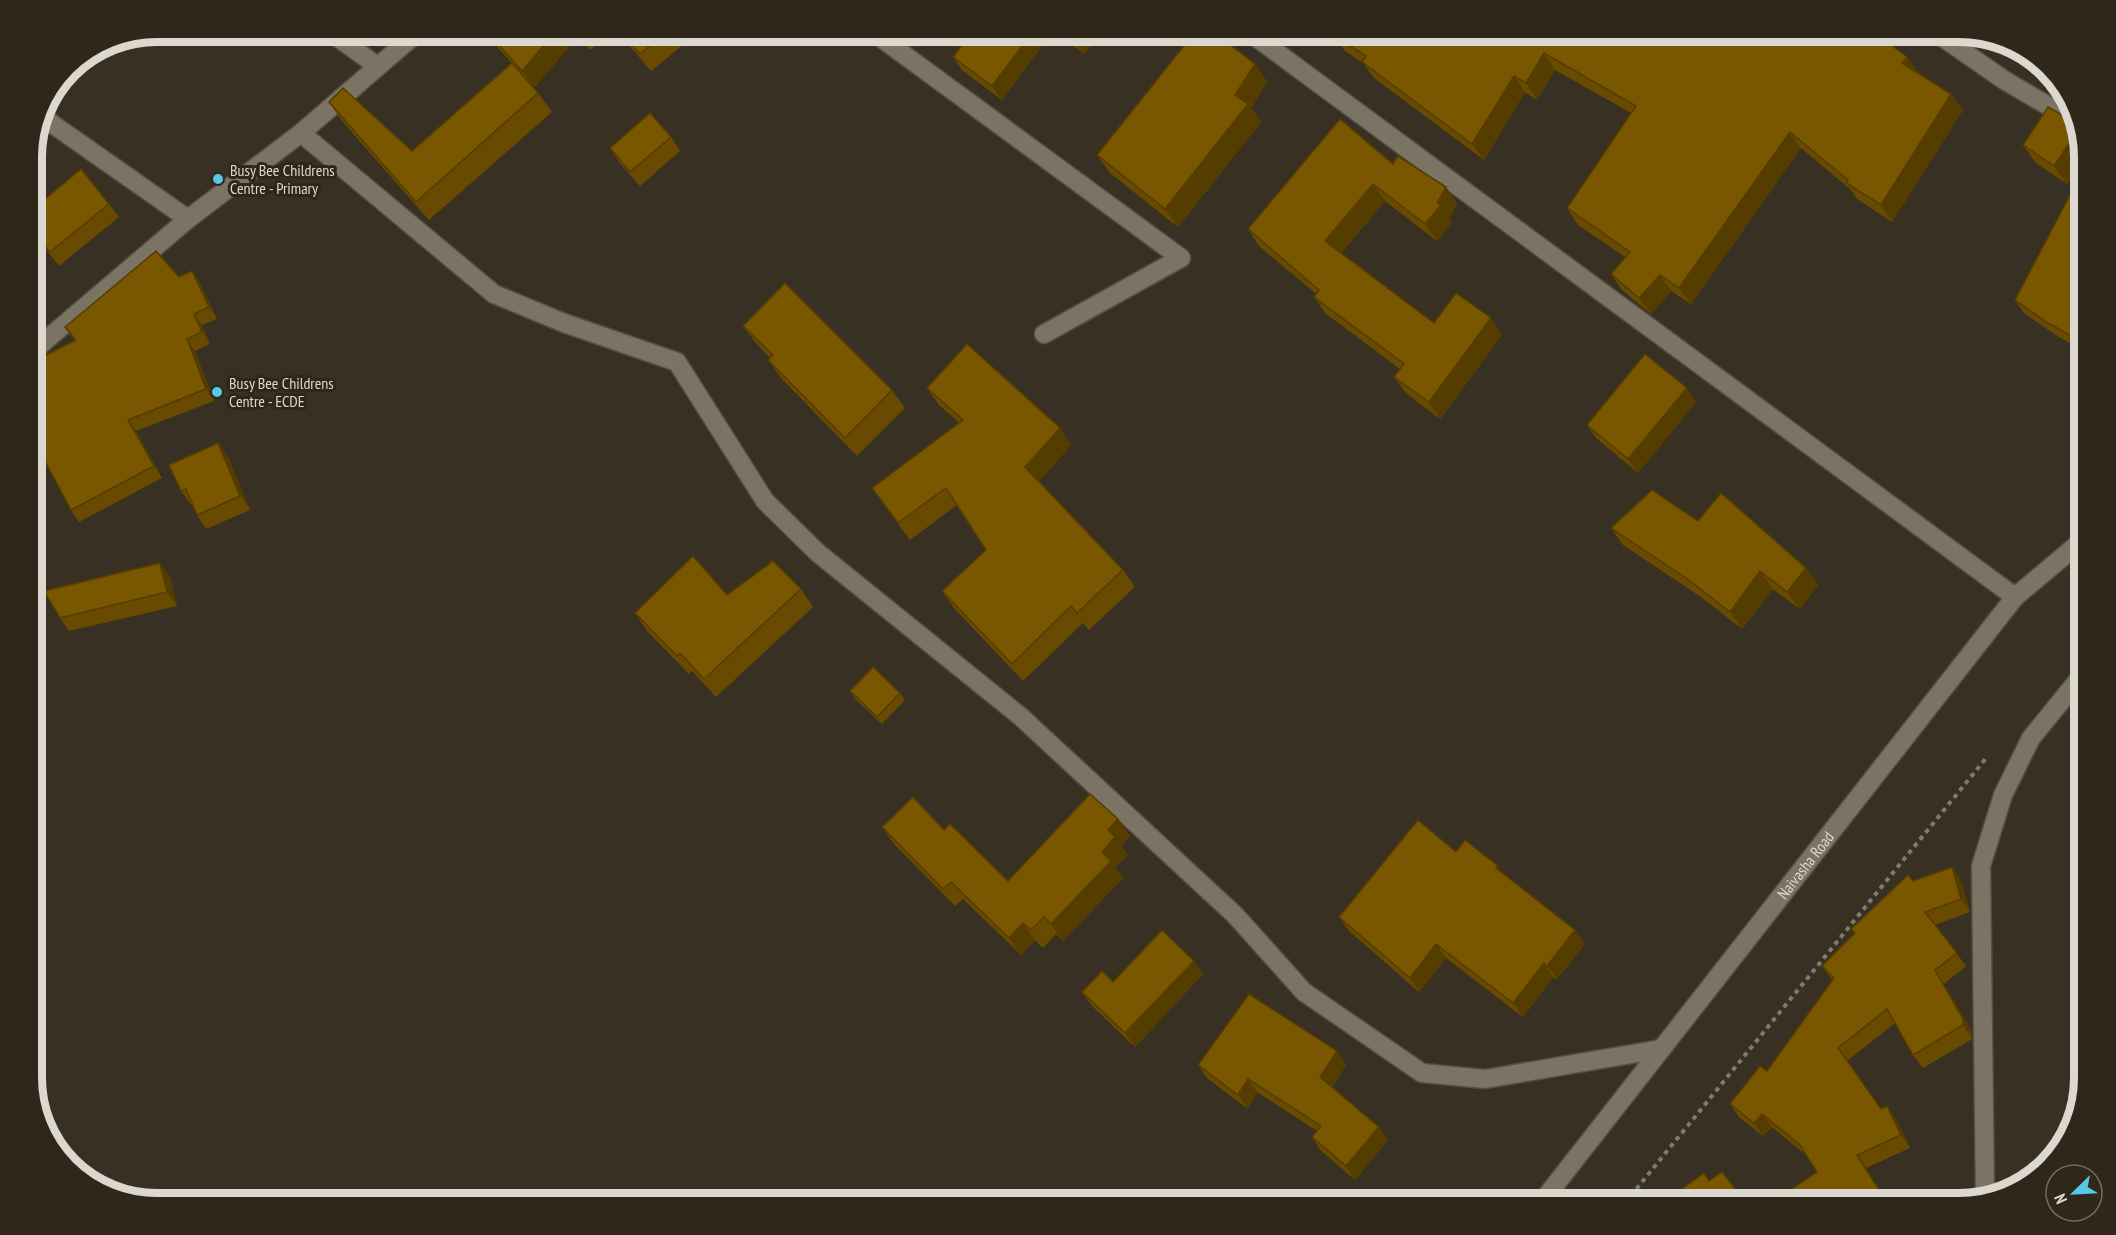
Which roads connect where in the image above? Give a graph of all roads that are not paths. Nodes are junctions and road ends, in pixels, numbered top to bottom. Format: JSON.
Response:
{"nodes":[{"id":1,"x":344,"y":42,"type":"edge"},
{"id":2,"x":405,"y":42,"type":"edge"},
{"id":3,"x":887,"y":42,"type":"edge"},
{"id":4,"x":1263,"y":42,"type":"edge"},
{"id":5,"x":1949,"y":42,"type":"edge"},
{"id":6,"x":376,"y":65,"type":"junction"},
{"id":7,"x":2066,"y":116,"type":"edge"},
{"id":8,"x":48,"y":121,"type":"edge"},
{"id":9,"x":301,"y":133,"type":"junction"},
{"id":10,"x":188,"y":219,"type":"junction"},
{"id":11,"x":1044,"y":334,"type":"dead end"},
{"id":12,"x":42,"y":343,"type":"edge"},
{"id":13,"x":2074,"y":547,"type":"edge"},
{"id":14,"x":2015,"y":597,"type":"junction"},
{"id":15,"x":2074,"y":685,"type":"edge"},
{"id":16,"x":1661,"y":1049,"type":"junction"},
{"id":17,"x":1985,"y":1190,"type":"edge"},
{"id":18,"x":1549,"y":1193,"type":"edge"}],
"edges":[{"from":1,"to":6,"type":"street"},
{"from":2,"to":6,"type":"street"},
{"from":3,"to":11,"type":"street"},
{"from":4,"to":14,"type":"street"},
{"from":5,"to":7,"type":"street"},
{"from":6,"to":9,"type":"street"},
{"from":8,"to":10,"type":"street"},
{"from":9,"to":10,"type":"street"},
{"from":9,"to":16,"type":"street"},
{"from":10,"to":12,"type":"street"},
{"from":13,"to":14,"type":"street","name":"Naivasha Road"},
{"from":14,"to":16,"type":"street","name":"Naivasha Road"},
{"from":15,"to":17,"type":"street"},
{"from":16,"to":18,"type":"street","name":"Naivasha Road"}]}
